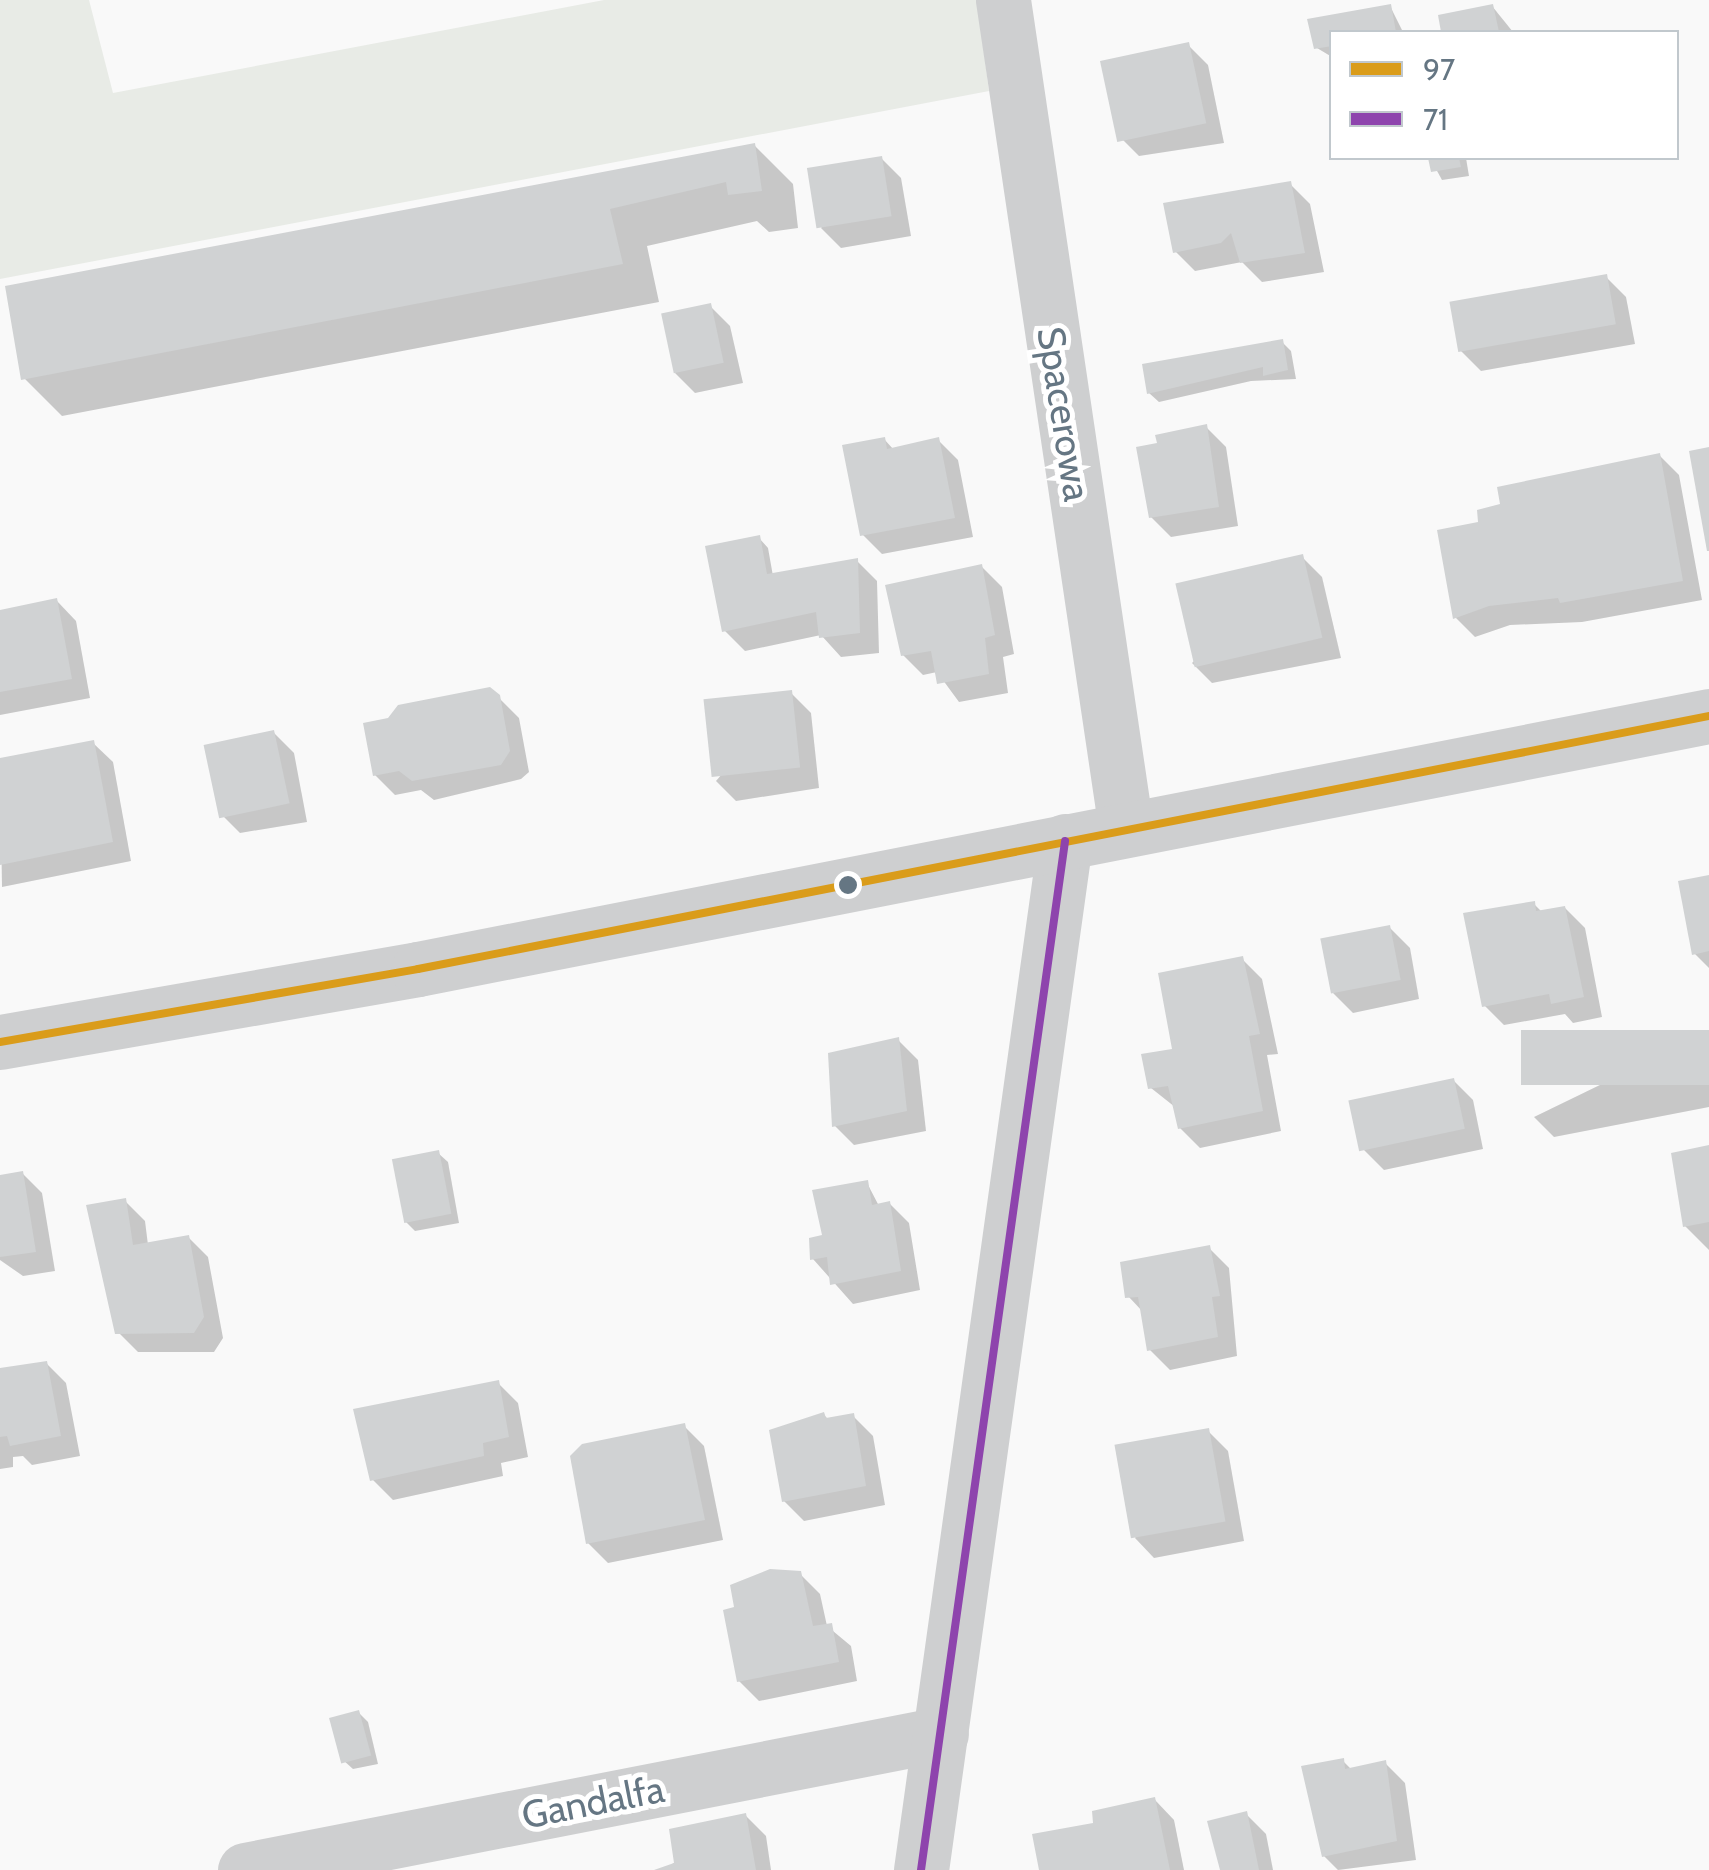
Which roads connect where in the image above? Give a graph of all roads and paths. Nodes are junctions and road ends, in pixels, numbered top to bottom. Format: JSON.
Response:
{"nodes":[{"id":1,"x":1002,"y":0,"type":"edge"},
{"id":2,"x":1709,"y":716,"type":"edge"},
{"id":3,"x":1126,"y":829,"type":"junction"},
{"id":4,"x":1065,"y":841,"type":"junction"},
{"id":5,"x":0,"y":1042,"type":"edge"},
{"id":6,"x":940,"y":1734,"type":"junction"},
{"id":7,"x":245,"y":1870,"type":"edge"},
{"id":8,"x":920,"y":1870,"type":"edge"}],
"edges":[{"from":1,"to":3,"type":"street","name":"Spacerowa"},
{"from":2,"to":3,"type":"street"},
{"from":3,"to":4,"type":"street"},
{"from":4,"to":5,"type":"street"},
{"from":4,"to":6,"type":"street"},
{"from":6,"to":7,"type":"street","name":"Gandalfa"},
{"from":6,"to":8,"type":"street"}]}
